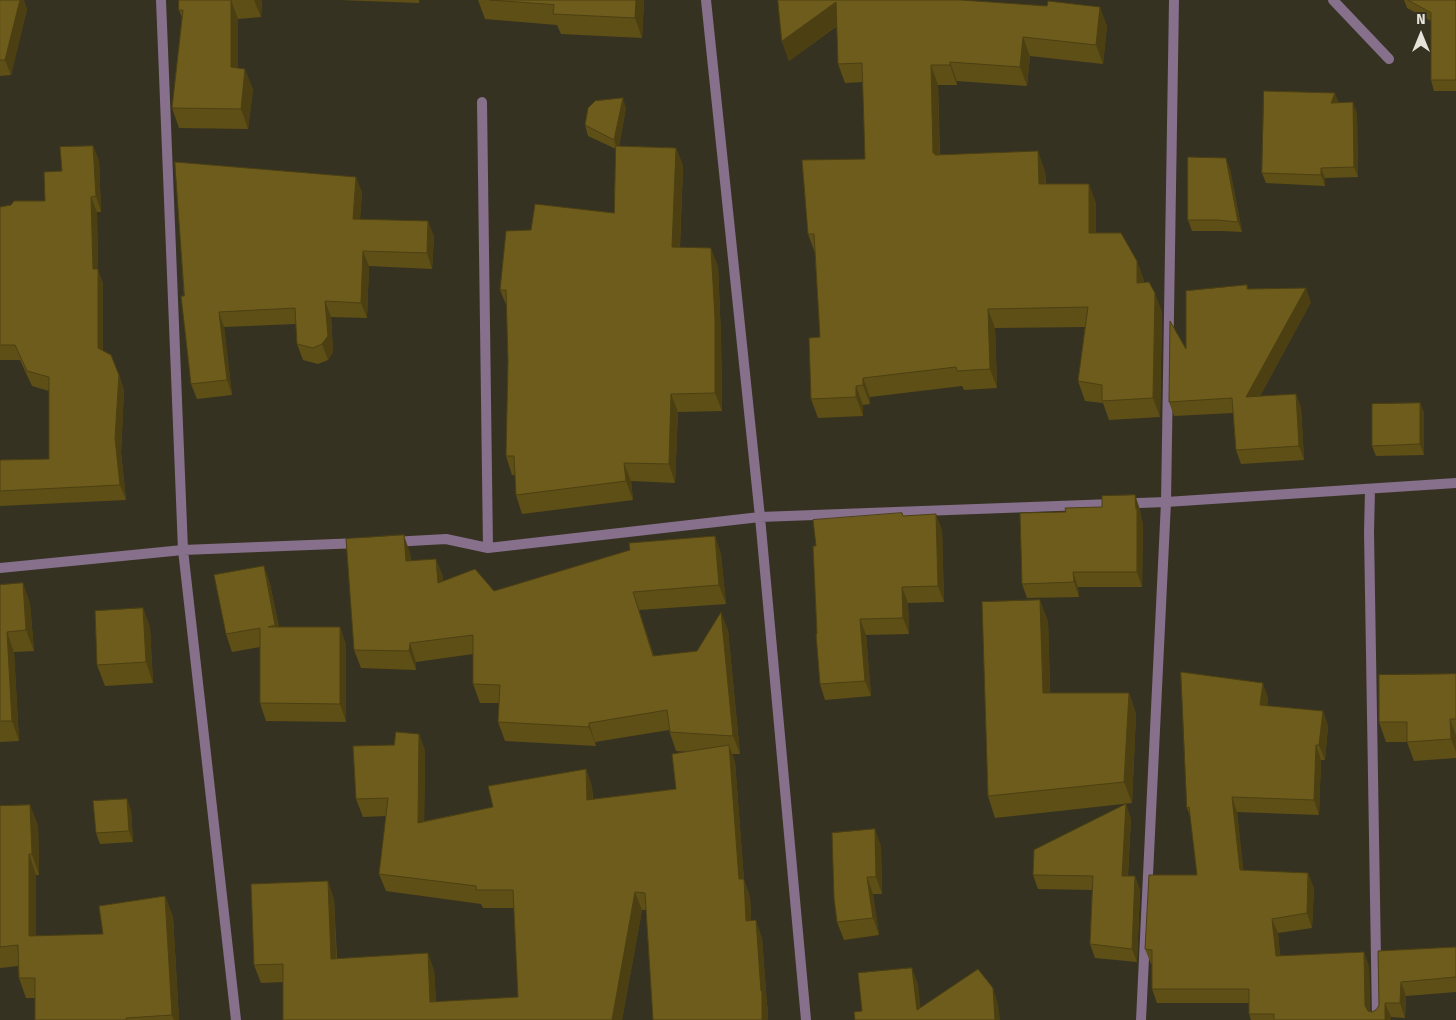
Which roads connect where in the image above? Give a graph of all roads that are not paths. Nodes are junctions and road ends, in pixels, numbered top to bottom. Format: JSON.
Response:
{"nodes":[{"id":1,"x":161,"y":0,"type":"edge"},
{"id":2,"x":706,"y":0,"type":"edge"},
{"id":3,"x":1174,"y":0,"type":"edge"},
{"id":4,"x":1334,"y":0,"type":"edge"},
{"id":5,"x":1389,"y":59,"type":"dead end"},
{"id":6,"x":482,"y":102,"type":"dead end"},
{"id":7,"x":1456,"y":483,"type":"edge"},
{"id":8,"x":1370,"y":490,"type":"junction"},
{"id":9,"x":1166,"y":502,"type":"junction"},
{"id":10,"x":760,"y":517,"type":"junction"},
{"id":11,"x":488,"y":548,"type":"junction"},
{"id":12,"x":184,"y":550,"type":"junction"},
{"id":13,"x":0,"y":568,"type":"edge"},
{"id":14,"x":236,"y":1020,"type":"edge"},
{"id":15,"x":806,"y":1020,"type":"edge"},
{"id":16,"x":1141,"y":1020,"type":"edge"},
{"id":17,"x":1377,"y":1020,"type":"edge"}],
"edges":[{"from":1,"to":12,"type":"street"},
{"from":2,"to":10,"type":"street"},
{"from":3,"to":9,"type":"street"},
{"from":4,"to":5,"type":"street"},
{"from":6,"to":11,"type":"street"},
{"from":7,"to":8,"type":"street"},
{"from":8,"to":9,"type":"street"},
{"from":8,"to":17,"type":"street"},
{"from":9,"to":10,"type":"street"},
{"from":9,"to":16,"type":"street"},
{"from":10,"to":11,"type":"street"},
{"from":10,"to":15,"type":"street"},
{"from":11,"to":12,"type":"street"},
{"from":12,"to":13,"type":"street"},
{"from":12,"to":14,"type":"street"}]}
